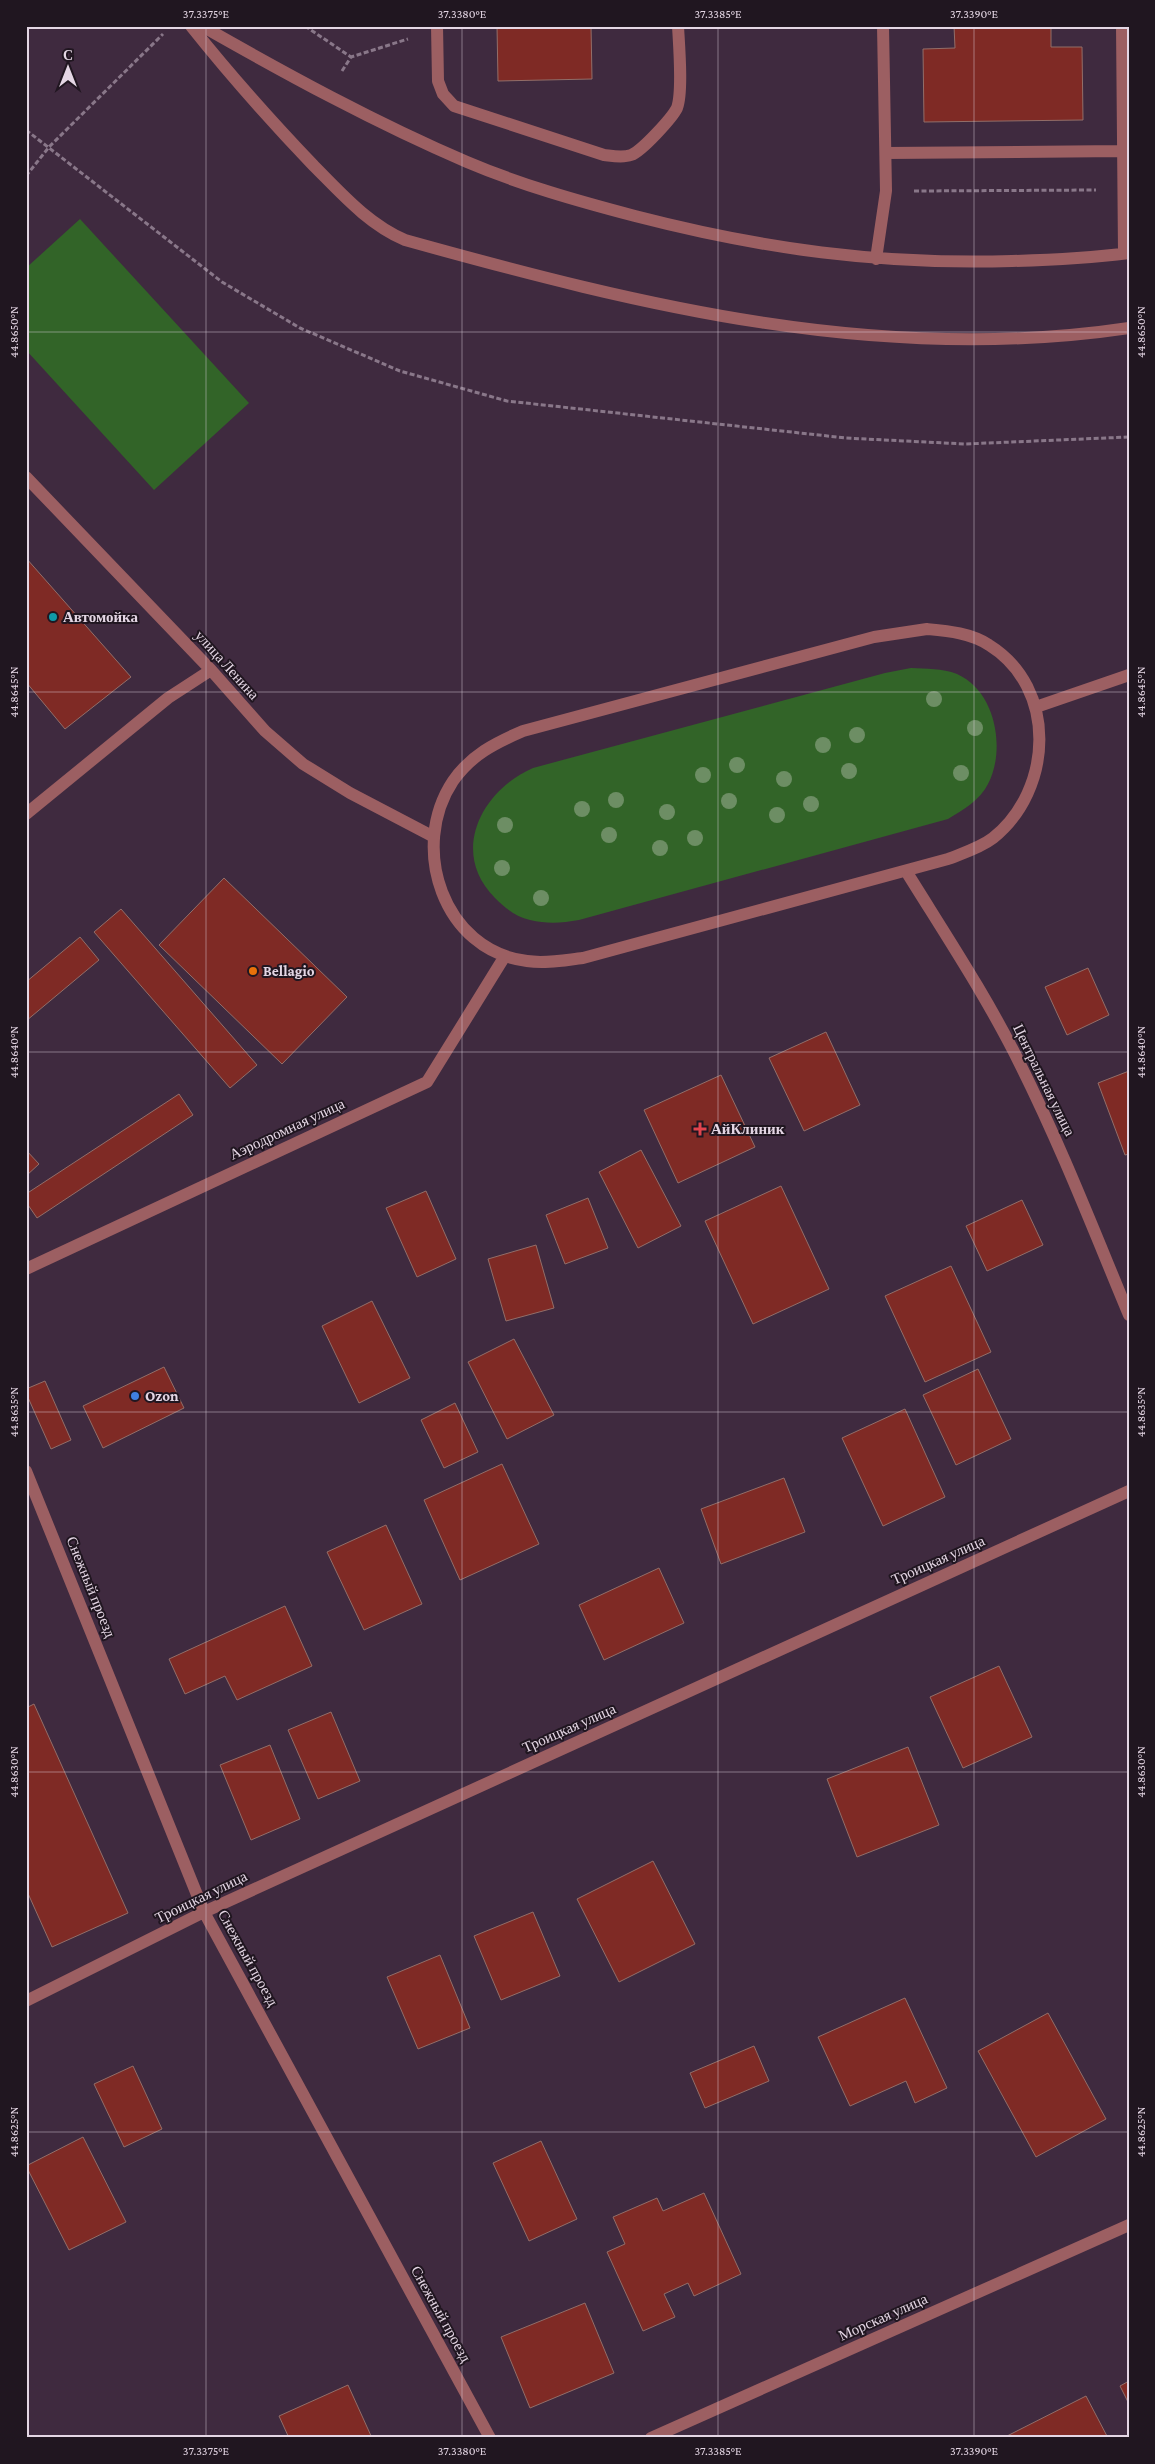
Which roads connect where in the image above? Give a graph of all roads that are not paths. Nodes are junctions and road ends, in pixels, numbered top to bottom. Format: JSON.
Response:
{"nodes":[{"id":1,"x":191,"y":26,"type":"edge"},
{"id":2,"x":202,"y":26,"type":"edge"},
{"id":3,"x":678,"y":26,"type":"edge"},
{"id":4,"x":883,"y":26,"type":"edge"},
{"id":5,"x":1122,"y":26,"type":"edge"},
{"id":6,"x":437,"y":28,"type":"edge"},
{"id":7,"x":1125,"y":143,"type":"edge"},
{"id":8,"x":886,"y":153,"type":"junction"},
{"id":9,"x":1127,"y":253,"type":"edge"},
{"id":10,"x":876,"y":259,"type":"junction"},
{"id":11,"x":1129,"y":328,"type":"edge"},
{"id":12,"x":26,"y":477,"type":"edge"},
{"id":13,"x":211,"y":670,"type":"junction"},
{"id":14,"x":1129,"y":675,"type":"edge"},
{"id":15,"x":1036,"y":707,"type":"junction"},
{"id":16,"x":26,"y":814,"type":"edge"},
{"id":17,"x":434,"y":837,"type":"junction"},
{"id":18,"x":906,"y":870,"type":"junction"},
{"id":19,"x":505,"y":956,"type":"junction"},
{"id":20,"x":26,"y":1269,"type":"edge"},
{"id":21,"x":1129,"y":1316,"type":"edge"},
{"id":22,"x":26,"y":1471,"type":"edge"},
{"id":23,"x":1129,"y":1491,"type":"edge"},
{"id":24,"x":204,"y":1912,"type":"junction"},
{"id":25,"x":26,"y":2002,"type":"edge"},
{"id":26,"x":1129,"y":2225,"type":"edge"},
{"id":27,"x":490,"y":2438,"type":"edge"},
{"id":28,"x":651,"y":2438,"type":"edge"}],
"edges":[{"from":1,"to":11,"type":"street"},
{"from":2,"to":10,"type":"street"},
{"from":3,"to":6,"type":"street"},
{"from":4,"to":8,"type":"street"},
{"from":5,"to":7,"type":"street"},
{"from":7,"to":8,"type":"street"},
{"from":7,"to":9,"type":"street"},
{"from":8,"to":10,"type":"street"},
{"from":9,"to":10,"type":"street"},
{"from":12,"to":13,"type":"street","name":"улица Ленина"},
{"from":13,"to":16,"type":"street"},
{"from":13,"to":17,"type":"street","name":"улица Ленина"},
{"from":14,"to":15,"type":"street"},
{"from":15,"to":17,"type":"street"},
{"from":15,"to":18,"type":"street"},
{"from":17,"to":19,"type":"street"},
{"from":18,"to":19,"type":"street"},
{"from":18,"to":21,"type":"street","name":"Центральная улица"},
{"from":19,"to":20,"type":"street","name":"Аэродромная улица"},
{"from":22,"to":24,"type":"street","name":"Снежный проезд"},
{"from":23,"to":24,"type":"street","name":"Троицкая улица"},
{"from":24,"to":25,"type":"street","name":"Троицкая улица"},
{"from":24,"to":27,"type":"street","name":"Снежный проезд"},
{"from":26,"to":28,"type":"street","name":"Морская улица"}]}
